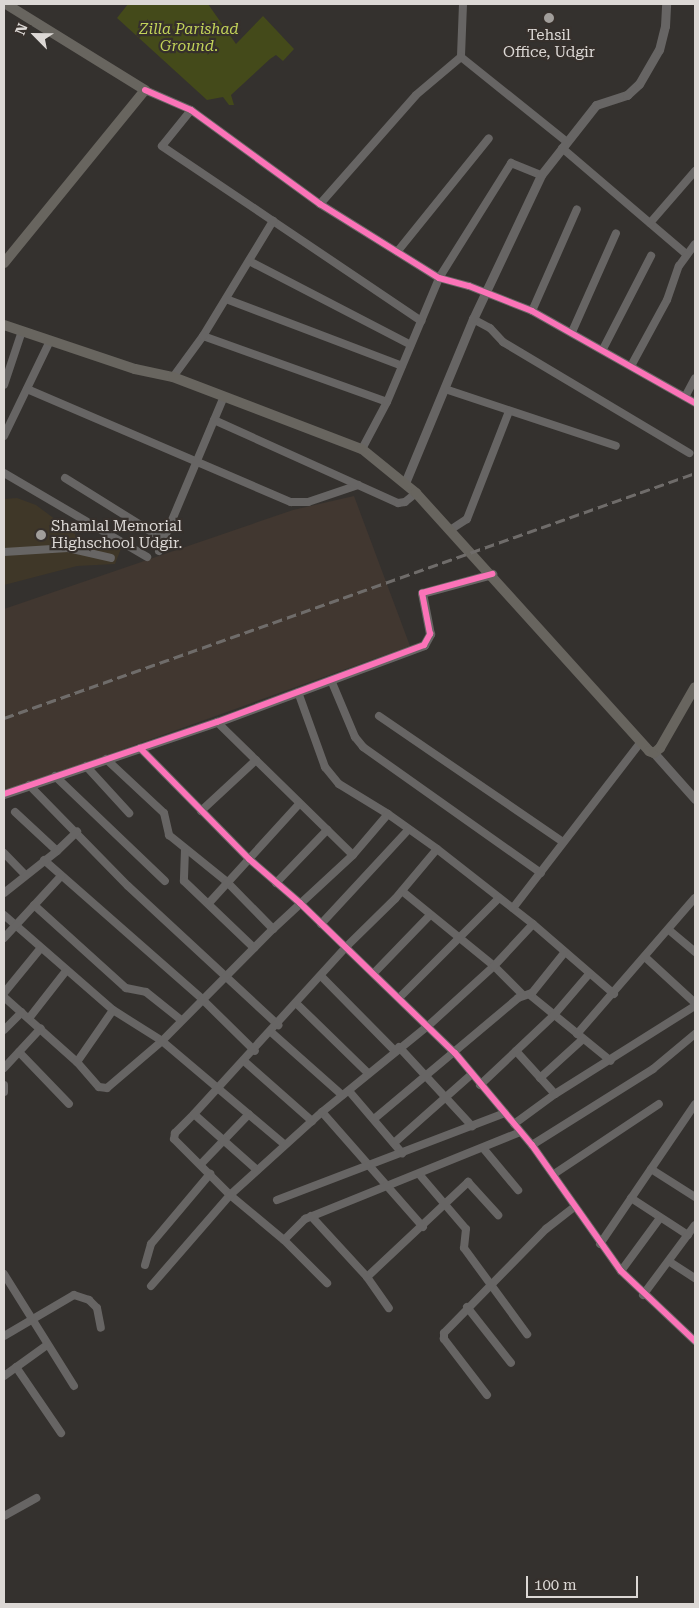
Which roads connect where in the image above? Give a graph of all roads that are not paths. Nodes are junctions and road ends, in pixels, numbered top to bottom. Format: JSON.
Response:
{"nodes":[{"id":1,"x":6,"y":4,"type":"edge"},
{"id":2,"x":463,"y":4,"type":"edge"},
{"id":3,"x":666,"y":4,"type":"edge"},
{"id":4,"x":461,"y":58,"type":"junction"},
{"id":5,"x":145,"y":90,"type":"junction"},
{"id":6,"x":191,"y":110,"type":"junction"},
{"id":7,"x":489,"y":138,"type":"dead end"},
{"id":8,"x":564,"y":145,"type":"junction"},
{"id":9,"x":695,"y":171,"type":"edge"},
{"id":10,"x":541,"y":175,"type":"junction"},
{"id":11,"x":320,"y":204,"type":"junction"},
{"id":12,"x":577,"y":209,"type":"dead end"},
{"id":13,"x":273,"y":221,"type":"junction"},
{"id":14,"x":650,"y":224,"type":"junction"},
{"id":15,"x":616,"y":233,"type":"dead end"},
{"id":16,"x":695,"y":244,"type":"edge"},
{"id":17,"x":397,"y":252,"type":"junction"},
{"id":18,"x":686,"y":254,"type":"junction"},
{"id":19,"x":651,"y":256,"type":"dead end"},
{"id":20,"x":249,"y":261,"type":"junction"},
{"id":21,"x":4,"y":264,"type":"edge"},
{"id":22,"x":439,"y":278,"type":"junction"},
{"id":23,"x":485,"y":292,"type":"junction"},
{"id":24,"x":226,"y":299,"type":"junction"},
{"id":25,"x":532,"y":311,"type":"junction"},
{"id":26,"x":473,"y":319,"type":"junction"},
{"id":27,"x":421,"y":321,"type":"junction"},
{"id":28,"x":4,"y":325,"type":"edge"},
{"id":29,"x":22,"y":331,"type":"junction"},
{"id":30,"x":572,"y":332,"type":"junction"},
{"id":31,"x":203,"y":336,"type":"junction"},
{"id":32,"x":49,"y":343,"type":"junction"},
{"id":33,"x":411,"y":346,"type":"junction"},
{"id":34,"x":602,"y":349,"type":"junction"},
{"id":35,"x":402,"y":366,"type":"junction"},
{"id":36,"x":632,"y":366,"type":"junction"},
{"id":37,"x":173,"y":377,"type":"junction"},
{"id":38,"x":695,"y":378,"type":"edge"},
{"id":39,"x":4,"y":385,"type":"edge"},
{"id":40,"x":27,"y":389,"type":"junction"},
{"id":41,"x":445,"y":389,"type":"junction"},
{"id":42,"x":224,"y":396,"type":"junction"},
{"id":43,"x":685,"y":397,"type":"junction"},
{"id":44,"x":387,"y":402,"type":"junction"},
{"id":45,"x":695,"y":403,"type":"edge"},
{"id":46,"x":509,"y":410,"type":"junction"},
{"id":47,"x":214,"y":420,"type":"junction"},
{"id":48,"x":4,"y":436,"type":"edge"},
{"id":49,"x":616,"y":446,"type":"dead end"},
{"id":50,"x":362,"y":449,"type":"junction"},
{"id":51,"x":689,"y":453,"type":"dead end"},
{"id":52,"x":197,"y":459,"type":"junction"},
{"id":53,"x":4,"y":473,"type":"edge"},
{"id":54,"x":65,"y":478,"type":"dead end"},
{"id":55,"x":404,"y":483,"type":"junction"},
{"id":56,"x":358,"y":485,"type":"junction"},
{"id":57,"x":416,"y":493,"type":"junction"},
{"id":58,"x":450,"y":530,"type":"junction"},
{"id":59,"x":164,"y":539,"type":"junction"},
{"id":60,"x":159,"y":551,"type":"dead end"},
{"id":61,"x":4,"y":552,"type":"edge"},
{"id":62,"x":147,"y":557,"type":"dead end"},
{"id":63,"x":112,"y":558,"type":"dead end"},
{"id":64,"x":492,"y":574,"type":"junction"},
{"id":65,"x":331,"y":680,"type":"junction"},
{"id":66,"x":695,"y":687,"type":"edge"},
{"id":67,"x":298,"y":692,"type":"junction"},
{"id":68,"x":379,"y":716,"type":"dead end"},
{"id":69,"x":217,"y":722,"type":"junction"},
{"id":70,"x":641,"y":742,"type":"junction"},
{"id":71,"x":140,"y":748,"type":"junction"},
{"id":72,"x":654,"y":753,"type":"junction"},
{"id":73,"x":106,"y":759,"type":"junction"},
{"id":74,"x":256,"y":760,"type":"junction"},
{"id":75,"x":86,"y":766,"type":"junction"},
{"id":76,"x":55,"y":776,"type":"junction"},
{"id":77,"x":29,"y":785,"type":"junction"},
{"id":78,"x":4,"y":794,"type":"edge"},
{"id":79,"x":695,"y":799,"type":"edge"},
{"id":80,"x":299,"y":804,"type":"junction"},
{"id":81,"x":201,"y":811,"type":"junction"},
{"id":82,"x":15,"y":812,"type":"dead end"},
{"id":83,"x":129,"y":813,"type":"dead end"},
{"id":84,"x":388,"y":814,"type":"junction"},
{"id":85,"x":409,"y":829,"type":"junction"},
{"id":86,"x":327,"y":830,"type":"junction"},
{"id":87,"x":77,"y":832,"type":"junction"},
{"id":88,"x":563,"y":842,"type":"junction"},
{"id":89,"x":185,"y":849,"type":"junction"},
{"id":90,"x":437,"y":849,"type":"junction"},
{"id":91,"x":57,"y":851,"type":"junction"},
{"id":92,"x":4,"y":853,"type":"edge"},
{"id":93,"x":353,"y":855,"type":"junction"},
{"id":94,"x":249,"y":859,"type":"junction"},
{"id":95,"x":44,"y":860,"type":"junction"},
{"id":96,"x":541,"y":873,"type":"junction"},
{"id":97,"x":25,"y":876,"type":"junction"},
{"id":98,"x":62,"y":876,"type":"junction"},
{"id":99,"x":165,"y":880,"type":"dead end"},
{"id":100,"x":227,"y":882,"type":"junction"},
{"id":101,"x":276,"y":883,"type":"junction"},
{"id":102,"x":402,"y":891,"type":"junction"},
{"id":103,"x":4,"y":893,"type":"edge"},
{"id":104,"x":499,"y":898,"type":"junction"},
{"id":105,"x":695,"y":899,"type":"edge"},
{"id":106,"x":209,"y":903,"type":"junction"},
{"id":107,"x":300,"y":903,"type":"junction"},
{"id":108,"x":34,"y":905,"type":"junction"},
{"id":109,"x":513,"y":908,"type":"junction"},
{"id":110,"x":4,"y":915,"type":"edge"},
{"id":111,"x":429,"y":916,"type":"junction"},
{"id":112,"x":321,"y":924,"type":"junction"},
{"id":113,"x":533,"y":924,"type":"junction"},
{"id":114,"x":14,"y":926,"type":"junction"},
{"id":115,"x":273,"y":929,"type":"junction"},
{"id":116,"x":669,"y":930,"type":"junction"},
{"id":117,"x":457,"y":937,"type":"junction"},
{"id":118,"x":4,"y":938,"type":"edge"},
{"id":119,"x":346,"y":947,"type":"junction"},
{"id":120,"x":254,"y":948,"type":"junction"},
{"id":121,"x":40,"y":949,"type":"junction"},
{"id":122,"x":695,"y":952,"type":"edge"},
{"id":123,"x":564,"y":954,"type":"junction"},
{"id":124,"x":645,"y":957,"type":"junction"},
{"id":125,"x":494,"y":966,"type":"junction"},
{"id":126,"x":66,"y":971,"type":"junction"},
{"id":127,"x":374,"y":973,"type":"junction"},
{"id":128,"x":589,"y":974,"type":"junction"},
{"id":129,"x":225,"y":977,"type":"junction"},
{"id":130,"x":322,"y":977,"type":"junction"},
{"id":131,"x":614,"y":994,"type":"junction"},
{"id":132,"x":4,"y":995,"type":"edge"},
{"id":133,"x":526,"y":995,"type":"junction"},
{"id":134,"x":400,"y":997,"type":"junction"},
{"id":135,"x":202,"y":999,"type":"junction"},
{"id":136,"x":297,"y":1004,"type":"junction"},
{"id":137,"x":695,"y":1004,"type":"edge"},
{"id":138,"x":113,"y":1010,"type":"junction"},
{"id":139,"x":22,"y":1012,"type":"junction"},
{"id":140,"x":553,"y":1016,"type":"junction"},
{"id":141,"x":30,"y":1017,"type":"junction"},
{"id":142,"x":180,"y":1019,"type":"junction"},
{"id":143,"x":278,"y":1025,"type":"junction"},
{"id":144,"x":428,"y":1026,"type":"junction"},
{"id":145,"x":41,"y":1028,"type":"junction"},
{"id":146,"x":4,"y":1030,"type":"edge"},
{"id":147,"x":271,"y":1032,"type":"junction"},
{"id":148,"x":695,"y":1034,"type":"edge"},
{"id":149,"x":580,"y":1036,"type":"junction"},
{"id":150,"x":162,"y":1041,"type":"junction"},
{"id":151,"x":397,"y":1048,"type":"junction"},
{"id":152,"x":255,"y":1051,"type":"junction"},
{"id":153,"x":516,"y":1051,"type":"junction"},
{"id":154,"x":19,"y":1052,"type":"junction"},
{"id":155,"x":455,"y":1053,"type":"junction"},
{"id":156,"x":244,"y":1060,"type":"junction"},
{"id":157,"x":610,"y":1061,"type":"junction"},
{"id":158,"x":77,"y":1062,"type":"junction"},
{"id":159,"x":4,"y":1068,"type":"edge"},
{"id":160,"x":368,"y":1073,"type":"junction"},
{"id":161,"x":472,"y":1074,"type":"junction"},
{"id":162,"x":424,"y":1075,"type":"junction"},
{"id":163,"x":540,"y":1078,"type":"junction"},
{"id":164,"x":4,"y":1085,"type":"edge"},
{"id":165,"x":480,"y":1085,"type":"junction"},
{"id":166,"x":218,"y":1088,"type":"junction"},
{"id":167,"x":4,"y":1092,"type":"edge"},
{"id":168,"x":346,"y":1093,"type":"junction"},
{"id":169,"x":555,"y":1094,"type":"junction"},
{"id":170,"x":443,"y":1098,"type":"junction"},
{"id":171,"x":69,"y":1104,"type":"dead end"},
{"id":172,"x":659,"y":1104,"type":"dead end"},
{"id":173,"x":695,"y":1104,"type":"edge"},
{"id":174,"x":322,"y":1112,"type":"junction"},
{"id":175,"x":505,"y":1113,"type":"junction"},
{"id":176,"x":194,"y":1114,"type":"junction"},
{"id":177,"x":249,"y":1114,"type":"junction"},
{"id":178,"x":374,"y":1119,"type":"junction"},
{"id":179,"x":312,"y":1121,"type":"junction"},
{"id":180,"x":514,"y":1124,"type":"junction"},
{"id":181,"x":472,"y":1126,"type":"junction"},
{"id":182,"x":520,"y":1132,"type":"junction"},
{"id":183,"x":225,"y":1142,"type":"junction"},
{"id":184,"x":394,"y":1143,"type":"junction"},
{"id":185,"x":284,"y":1144,"type":"junction"},
{"id":186,"x":532,"y":1144,"type":"junction"},
{"id":187,"x":483,"y":1148,"type":"junction"},
{"id":188,"x":402,"y":1153,"type":"junction"},
{"id":189,"x":201,"y":1164,"type":"junction"},
{"id":190,"x":371,"y":1165,"type":"junction"},
{"id":191,"x":651,"y":1169,"type":"junction"},
{"id":192,"x":257,"y":1170,"type":"junction"},
{"id":193,"x":210,"y":1174,"type":"junction"},
{"id":194,"x":419,"y":1174,"type":"junction"},
{"id":195,"x":554,"y":1174,"type":"junction"},
{"id":196,"x":388,"y":1186,"type":"junction"},
{"id":197,"x":518,"y":1190,"type":"dead end"},
{"id":198,"x":230,"y":1195,"type":"junction"},
{"id":199,"x":695,"y":1197,"type":"edge"},
{"id":200,"x":631,"y":1198,"type":"junction"},
{"id":201,"x":277,"y":1200,"type":"dead end"},
{"id":202,"x":445,"y":1205,"type":"junction"},
{"id":203,"x":574,"y":1206,"type":"junction"},
{"id":204,"x":498,"y":1215,"type":"dead end"},
{"id":205,"x":312,"y":1216,"type":"junction"},
{"id":206,"x":660,"y":1218,"type":"junction"},
{"id":207,"x":695,"y":1224,"type":"edge"},
{"id":208,"x":423,"y":1227,"type":"junction"},
{"id":209,"x":688,"y":1235,"type":"junction"},
{"id":210,"x":284,"y":1240,"type":"junction"},
{"id":211,"x":600,"y":1244,"type":"junction"},
{"id":212,"x":670,"y":1262,"type":"junction"},
{"id":213,"x":145,"y":1265,"type":"dead end"},
{"id":214,"x":621,"y":1271,"type":"junction"},
{"id":215,"x":4,"y":1274,"type":"edge"},
{"id":216,"x":366,"y":1277,"type":"junction"},
{"id":217,"x":695,"y":1278,"type":"edge"},
{"id":218,"x":327,"y":1283,"type":"dead end"},
{"id":219,"x":489,"y":1285,"type":"junction"},
{"id":220,"x":151,"y":1286,"type":"dead end"},
{"id":221,"x":643,"y":1295,"type":"junction"},
{"id":222,"x":467,"y":1307,"type":"junction"},
{"id":223,"x":389,"y":1308,"type":"dead end"},
{"id":224,"x":32,"y":1320,"type":"junction"},
{"id":225,"x":101,"y":1328,"type":"dead end"},
{"id":226,"x":527,"y":1334,"type":"dead end"},
{"id":227,"x":4,"y":1336,"type":"edge"},
{"id":228,"x":695,"y":1341,"type":"edge"},
{"id":229,"x":48,"y":1345,"type":"junction"},
{"id":230,"x":511,"y":1363,"type":"dead end"},
{"id":231,"x":16,"y":1367,"type":"junction"},
{"id":232,"x":4,"y":1376,"type":"edge"},
{"id":233,"x":74,"y":1386,"type":"dead end"},
{"id":234,"x":487,"y":1394,"type":"dead end"},
{"id":235,"x":61,"y":1433,"type":"dead end"},
{"id":236,"x":36,"y":1498,"type":"dead end"},
{"id":237,"x":4,"y":1516,"type":"edge"}],
"edges":[{"from":1,"to":5,"type":"main road"},
{"from":2,"to":4,"type":"street"},
{"from":3,"to":8,"type":"street"},
{"from":4,"to":8,"type":"street"},
{"from":4,"to":11,"type":"street"},
{"from":5,"to":6,"type":"street"},
{"from":5,"to":21,"type":"main road"},
{"from":6,"to":11,"type":"street"},
{"from":6,"to":13,"type":"street"},
{"from":7,"to":17,"type":"street"},
{"from":8,"to":10,"type":"street"},
{"from":8,"to":14,"type":"street"},
{"from":9,"to":14,"type":"street"},
{"from":10,"to":22,"type":"street"},
{"from":10,"to":23,"type":"street"},
{"from":11,"to":17,"type":"street"},
{"from":12,"to":25,"type":"street"},
{"from":13,"to":20,"type":"street"},
{"from":13,"to":27,"type":"street"},
{"from":14,"to":18,"type":"street"},
{"from":15,"to":30,"type":"street"},
{"from":16,"to":18,"type":"street"},
{"from":17,"to":22,"type":"street"},
{"from":18,"to":36,"type":"street"},
{"from":19,"to":34,"type":"street"},
{"from":20,"to":24,"type":"street"},
{"from":20,"to":33,"type":"street"},
{"from":22,"to":23,"type":"street"},
{"from":22,"to":27,"type":"street"},
{"from":23,"to":25,"type":"street"},
{"from":23,"to":26,"type":"street"},
{"from":24,"to":31,"type":"street"},
{"from":24,"to":35,"type":"street"},
{"from":25,"to":30,"type":"street"},
{"from":26,"to":41,"type":"street"},
{"from":26,"to":51,"type":"street"},
{"from":27,"to":33,"type":"street"},
{"from":28,"to":29,"type":"main road"},
{"from":29,"to":32,"type":"main road"},
{"from":29,"to":39,"type":"street"},
{"from":30,"to":34,"type":"street"},
{"from":31,"to":37,"type":"street"},
{"from":31,"to":44,"type":"street"},
{"from":32,"to":37,"type":"main road"},
{"from":32,"to":40,"type":"street"},
{"from":33,"to":35,"type":"street"},
{"from":34,"to":36,"type":"street"},
{"from":35,"to":44,"type":"street"},
{"from":36,"to":43,"type":"street"},
{"from":37,"to":42,"type":"main road"},
{"from":38,"to":43,"type":"street"},
{"from":40,"to":48,"type":"street"},
{"from":40,"to":52,"type":"street"},
{"from":41,"to":46,"type":"street"},
{"from":41,"to":55,"type":"street"},
{"from":42,"to":47,"type":"street"},
{"from":42,"to":50,"type":"main road"},
{"from":43,"to":45,"type":"street"},
{"from":44,"to":50,"type":"street"},
{"from":46,"to":49,"type":"street"},
{"from":46,"to":58,"type":"street"},
{"from":47,"to":52,"type":"street"},
{"from":47,"to":56,"type":"street"},
{"from":50,"to":55,"type":"main road"},
{"from":52,"to":56,"type":"street"},
{"from":52,"to":59,"type":"street"},
{"from":53,"to":62,"type":"street"},
{"from":54,"to":59,"type":"street"},
{"from":55,"to":57,"type":"main road"},
{"from":56,"to":57,"type":"street"},
{"from":57,"to":58,"type":"main road"},
{"from":58,"to":64,"type":"main road"},
{"from":59,"to":60,"type":"street"},
{"from":61,"to":63,"type":"street"},
{"from":64,"to":65,"type":"street"},
{"from":64,"to":70,"type":"main road"},
{"from":65,"to":67,"type":"street"},
{"from":65,"to":96,"type":"street"},
{"from":66,"to":72,"type":"main road"},
{"from":67,"to":69,"type":"street"},
{"from":67,"to":84,"type":"street"},
{"from":68,"to":88,"type":"street"},
{"from":69,"to":71,"type":"street"},
{"from":69,"to":74,"type":"street"},
{"from":70,"to":72,"type":"main road"},
{"from":70,"to":88,"type":"street"},
{"from":71,"to":73,"type":"street"},
{"from":71,"to":81,"type":"street"},
{"from":72,"to":79,"type":"street"},
{"from":73,"to":75,"type":"street"},
{"from":73,"to":89,"type":"street"},
{"from":74,"to":80,"type":"street"},
{"from":74,"to":81,"type":"street"},
{"from":75,"to":76,"type":"street"},
{"from":75,"to":83,"type":"street"},
{"from":76,"to":77,"type":"street"},
{"from":76,"to":99,"type":"street"},
{"from":77,"to":78,"type":"street"},
{"from":77,"to":87,"type":"street"},
{"from":80,"to":86,"type":"street"},
{"from":80,"to":94,"type":"street"},
{"from":81,"to":94,"type":"street"},
{"from":82,"to":91,"type":"street"},
{"from":84,"to":85,"type":"street"},
{"from":84,"to":93,"type":"street"},
{"from":85,"to":90,"type":"street"},
{"from":85,"to":112,"type":"street"},
{"from":86,"to":93,"type":"street"},
{"from":86,"to":101,"type":"street"},
{"from":87,"to":91,"type":"street"},
{"from":87,"to":129,"type":"street"},
{"from":88,"to":96,"type":"street"},
{"from":89,"to":100,"type":"street"},
{"from":89,"to":106,"type":"street"},
{"from":90,"to":102,"type":"street"},
{"from":90,"to":104,"type":"street"},
{"from":91,"to":95,"type":"street"},
{"from":92,"to":97,"type":"street"},
{"from":93,"to":107,"type":"street"},
{"from":94,"to":100,"type":"street"},
{"from":94,"to":101,"type":"street"},
{"from":95,"to":97,"type":"street"},
{"from":95,"to":98,"type":"street"},
{"from":96,"to":109,"type":"street"},
{"from":97,"to":103,"type":"street"},
{"from":98,"to":108,"type":"street"},
{"from":98,"to":135,"type":"street"},
{"from":100,"to":106,"type":"street"},
{"from":100,"to":115,"type":"street"},
{"from":101,"to":107,"type":"street"},
{"from":102,"to":111,"type":"street"},
{"from":102,"to":119,"type":"street"},
{"from":104,"to":109,"type":"street"},
{"from":104,"to":117,"type":"street"},
{"from":105,"to":116,"type":"street"},
{"from":106,"to":120,"type":"street"},
{"from":107,"to":112,"type":"street"},
{"from":107,"to":115,"type":"street"},
{"from":108,"to":114,"type":"street"},
{"from":108,"to":142,"type":"street"},
{"from":109,"to":113,"type":"street"},
{"from":110,"to":114,"type":"street"},
{"from":111,"to":117,"type":"street"},
{"from":111,"to":127,"type":"street"},
{"from":112,"to":119,"type":"street"},
{"from":113,"to":123,"type":"street"},
{"from":113,"to":125,"type":"street"},
{"from":114,"to":118,"type":"street"},
{"from":114,"to":121,"type":"street"},
{"from":115,"to":120,"type":"street"},
{"from":116,"to":122,"type":"street"},
{"from":116,"to":124,"type":"street"},
{"from":117,"to":125,"type":"street"},
{"from":117,"to":134,"type":"street"},
{"from":119,"to":127,"type":"street"},
{"from":119,"to":130,"type":"street"},
{"from":120,"to":129,"type":"street"},
{"from":121,"to":126,"type":"street"},
{"from":121,"to":132,"type":"street"},
{"from":123,"to":128,"type":"street"},
{"from":123,"to":133,"type":"street"},
{"from":124,"to":131,"type":"street"},
{"from":124,"to":137,"type":"street"},
{"from":125,"to":133,"type":"street"},
{"from":125,"to":144,"type":"street"},
{"from":126,"to":138,"type":"street"},
{"from":126,"to":141,"type":"street"},
{"from":127,"to":134,"type":"street"},
{"from":128,"to":131,"type":"street"},
{"from":128,"to":140,"type":"street"},
{"from":129,"to":135,"type":"street"},
{"from":129,"to":143,"type":"street"},
{"from":130,"to":136,"type":"street"},
{"from":130,"to":151,"type":"street"},
{"from":131,"to":149,"type":"street"},
{"from":132,"to":139,"type":"street"},
{"from":133,"to":140,"type":"street"},
{"from":133,"to":155,"type":"street"},
{"from":134,"to":144,"type":"street"},
{"from":135,"to":142,"type":"street"},
{"from":135,"to":152,"type":"street"},
{"from":136,"to":143,"type":"street"},
{"from":136,"to":160,"type":"street"},
{"from":137,"to":157,"type":"street"},
{"from":138,"to":150,"type":"street"},
{"from":138,"to":158,"type":"street"},
{"from":139,"to":141,"type":"street"},
{"from":139,"to":146,"type":"street"},
{"from":140,"to":149,"type":"street"},
{"from":140,"to":153,"type":"street"},
{"from":141,"to":145,"type":"street"},
{"from":142,"to":150,"type":"street"},
{"from":143,"to":147,"type":"street"},
{"from":144,"to":151,"type":"street"},
{"from":144,"to":155,"type":"street"},
{"from":145,"to":154,"type":"street"},
{"from":145,"to":158,"type":"street"},
{"from":147,"to":152,"type":"street"},
{"from":147,"to":168,"type":"street"},
{"from":148,"to":186,"type":"street"},
{"from":149,"to":157,"type":"street"},
{"from":149,"to":163,"type":"street"},
{"from":150,"to":158,"type":"street"},
{"from":150,"to":166,"type":"street"},
{"from":151,"to":160,"type":"street"},
{"from":151,"to":162,"type":"street"},
{"from":152,"to":156,"type":"street"},
{"from":153,"to":163,"type":"street"},
{"from":153,"to":165,"type":"street"},
{"from":154,"to":159,"type":"street"},
{"from":154,"to":171,"type":"street"},
{"from":155,"to":161,"type":"street"},
{"from":155,"to":162,"type":"street"},
{"from":156,"to":166,"type":"street"},
{"from":156,"to":179,"type":"street"},
{"from":157,"to":169,"type":"street"},
{"from":160,"to":168,"type":"street"},
{"from":161,"to":165,"type":"street"},
{"from":161,"to":170,"type":"street"},
{"from":162,"to":170,"type":"street"},
{"from":162,"to":178,"type":"street"},
{"from":163,"to":169,"type":"street"},
{"from":164,"to":167,"type":"street"},
{"from":165,"to":175,"type":"street"},
{"from":166,"to":176,"type":"street"},
{"from":166,"to":177,"type":"street"},
{"from":168,"to":174,"type":"street"},
{"from":168,"to":178,"type":"street"},
{"from":169,"to":180,"type":"street"},
{"from":170,"to":181,"type":"street"},
{"from":170,"to":184,"type":"street"},
{"from":172,"to":195,"type":"street"},
{"from":173,"to":191,"type":"street"},
{"from":174,"to":179,"type":"street"},
{"from":174,"to":190,"type":"street"},
{"from":175,"to":180,"type":"street"},
{"from":175,"to":181,"type":"street"},
{"from":176,"to":183,"type":"street"},
{"from":176,"to":189,"type":"street"},
{"from":177,"to":183,"type":"street"},
{"from":177,"to":185,"type":"street"},
{"from":178,"to":184,"type":"street"},
{"from":179,"to":185,"type":"street"},
{"from":180,"to":182,"type":"street"},
{"from":181,"to":188,"type":"street"},
{"from":182,"to":186,"type":"street"},
{"from":182,"to":187,"type":"street"},
{"from":183,"to":189,"type":"street"},
{"from":183,"to":192,"type":"street"},
{"from":184,"to":188,"type":"street"},
{"from":185,"to":192,"type":"street"},
{"from":186,"to":195,"type":"street"},
{"from":187,"to":194,"type":"street"},
{"from":187,"to":197,"type":"street"},
{"from":188,"to":190,"type":"street"},
{"from":189,"to":193,"type":"street"},
{"from":190,"to":196,"type":"street"},
{"from":190,"to":201,"type":"street"},
{"from":191,"to":199,"type":"street"},
{"from":191,"to":200,"type":"street"},
{"from":192,"to":198,"type":"street"},
{"from":193,"to":198,"type":"street"},
{"from":193,"to":213,"type":"street"},
{"from":194,"to":196,"type":"street"},
{"from":194,"to":202,"type":"street"},
{"from":195,"to":203,"type":"street"},
{"from":196,"to":205,"type":"street"},
{"from":196,"to":208,"type":"street"},
{"from":198,"to":210,"type":"street"},
{"from":198,"to":220,"type":"street"},
{"from":200,"to":206,"type":"street"},
{"from":200,"to":211,"type":"street"},
{"from":202,"to":204,"type":"street"},
{"from":202,"to":208,"type":"street"},
{"from":202,"to":219,"type":"street"},
{"from":203,"to":211,"type":"street"},
{"from":203,"to":219,"type":"street"},
{"from":205,"to":210,"type":"street"},
{"from":205,"to":216,"type":"street"},
{"from":206,"to":209,"type":"street"},
{"from":206,"to":214,"type":"street"},
{"from":207,"to":209,"type":"street"},
{"from":208,"to":216,"type":"street"},
{"from":209,"to":212,"type":"street"},
{"from":210,"to":218,"type":"street"},
{"from":211,"to":214,"type":"street"},
{"from":212,"to":217,"type":"street"},
{"from":212,"to":221,"type":"street"},
{"from":214,"to":221,"type":"street"},
{"from":215,"to":224,"type":"street"},
{"from":216,"to":223,"type":"street"},
{"from":219,"to":222,"type":"street"},
{"from":219,"to":226,"type":"street"},
{"from":221,"to":228,"type":"street"},
{"from":222,"to":230,"type":"street"},
{"from":222,"to":234,"type":"street"},
{"from":224,"to":225,"type":"street"},
{"from":224,"to":227,"type":"street"},
{"from":224,"to":229,"type":"street"},
{"from":229,"to":231,"type":"street"},
{"from":229,"to":233,"type":"street"},
{"from":231,"to":232,"type":"street"},
{"from":231,"to":235,"type":"street"},
{"from":236,"to":237,"type":"street"}]}
